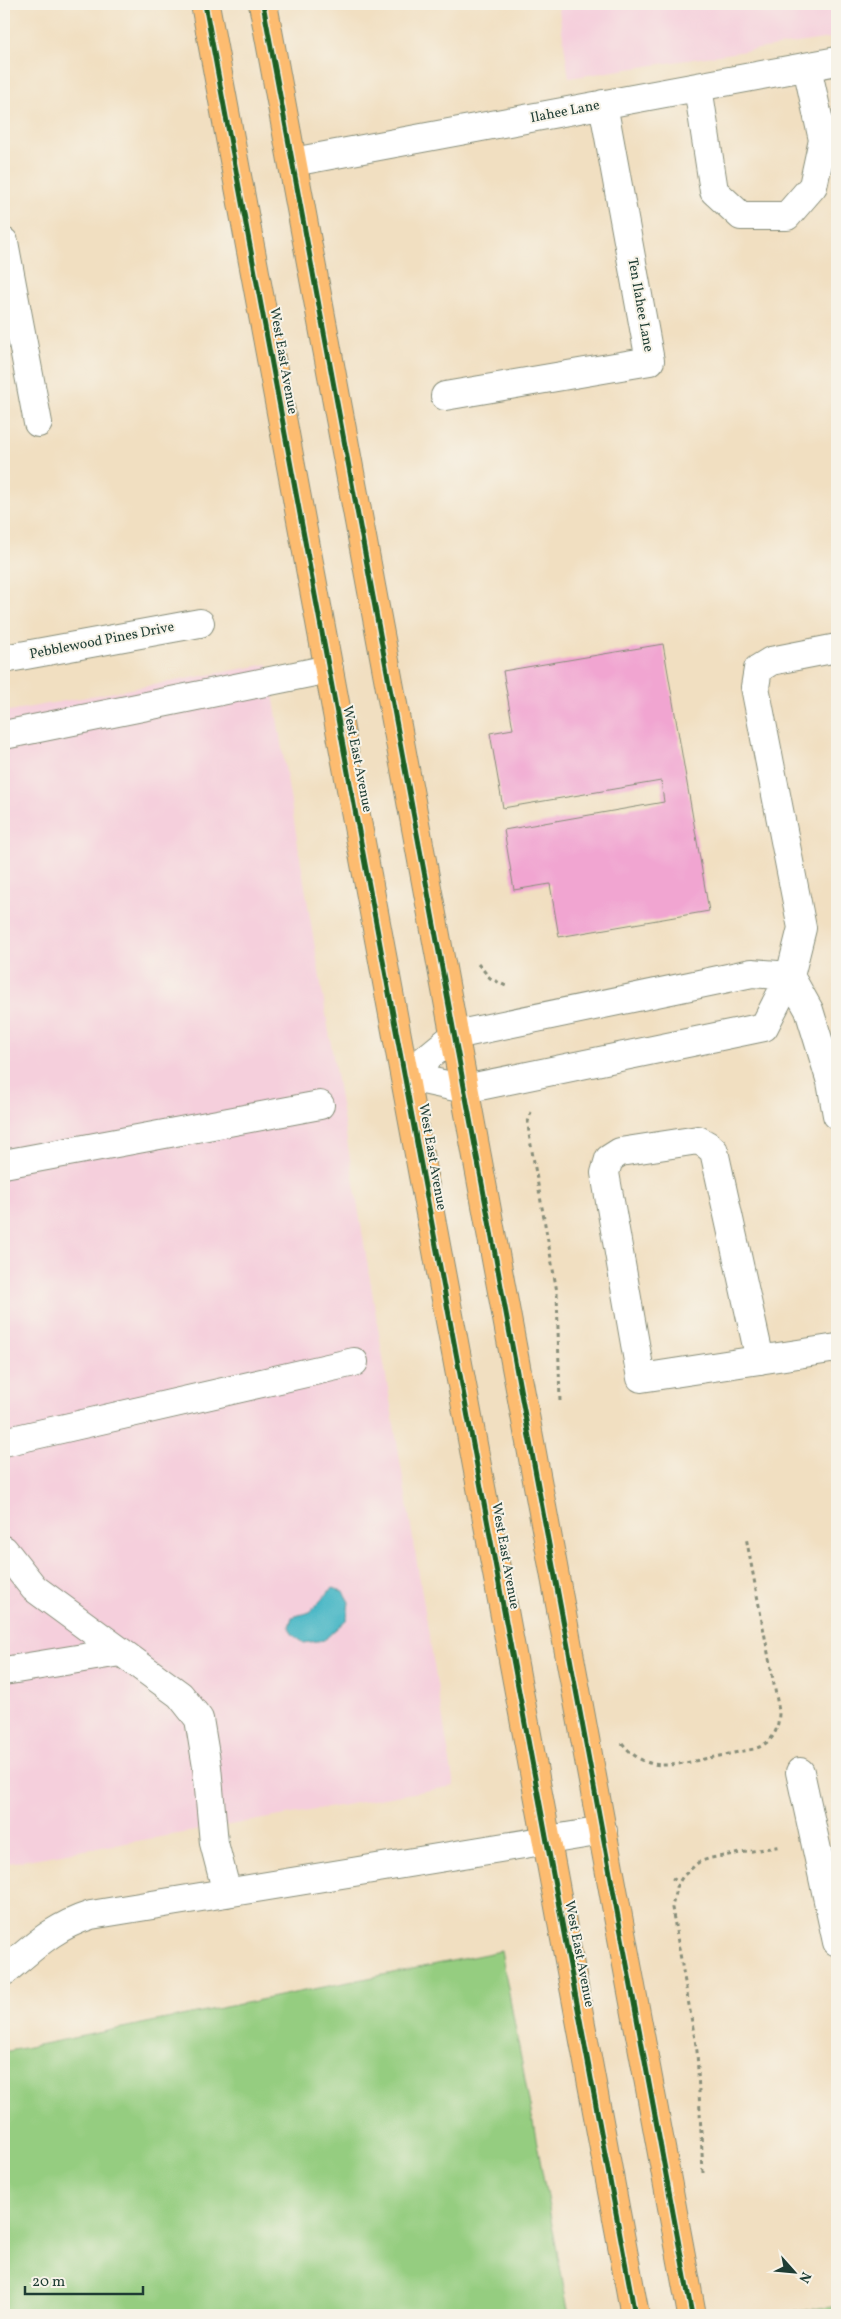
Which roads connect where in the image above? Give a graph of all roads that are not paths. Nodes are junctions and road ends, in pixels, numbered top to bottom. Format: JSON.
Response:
{"nodes":[{"id":1,"x":205,"y":4,"type":"edge"},
{"id":2,"x":263,"y":4,"type":"edge"},
{"id":3,"x":837,"y":61,"type":"edge"},
{"id":4,"x":807,"y":67,"type":"junction"},
{"id":5,"x":698,"y":87,"type":"junction"},
{"id":6,"x":604,"y":104,"type":"junction"},
{"id":7,"x":293,"y":162,"type":"junction"},
{"id":8,"x":4,"y":242,"type":"edge"},
{"id":9,"x":7,"y":275,"type":"edge"},
{"id":10,"x":445,"y":396,"type":"dead end"},
{"id":11,"x":38,"y":423,"type":"dead end"},
{"id":12,"x":200,"y":623,"type":"dead end"},
{"id":13,"x":837,"y":648,"type":"edge"},
{"id":14,"x":4,"y":659,"type":"edge"},
{"id":15,"x":329,"y":669,"type":"junction"},
{"id":16,"x":4,"y":735,"type":"edge"},
{"id":17,"x":790,"y":976,"type":"junction"},
{"id":18,"x":455,"y":1035,"type":"junction"},
{"id":19,"x":405,"y":1076,"type":"junction"},
{"id":20,"x":465,"y":1089,"type":"junction"},
{"id":21,"x":320,"y":1105,"type":"dead end"},
{"id":22,"x":837,"y":1115,"type":"edge"},
{"id":23,"x":4,"y":1164,"type":"edge"},
{"id":24,"x":837,"y":1348,"type":"edge"},
{"id":25,"x":760,"y":1360,"type":"junction"},
{"id":26,"x":354,"y":1362,"type":"dead end"},
{"id":27,"x":4,"y":1442,"type":"edge"},
{"id":28,"x":4,"y":1550,"type":"edge"},
{"id":29,"x":120,"y":1652,"type":"junction"},
{"id":30,"x":4,"y":1671,"type":"edge"},
{"id":31,"x":800,"y":1772,"type":"dead end"},
{"id":32,"x":602,"y":1831,"type":"junction"},
{"id":33,"x":546,"y":1840,"type":"junction"},
{"id":34,"x":227,"y":1893,"type":"junction"},
{"id":35,"x":837,"y":1942,"type":"edge"},
{"id":36,"x":5,"y":1971,"type":"dead end"},
{"id":37,"x":635,"y":2315,"type":"edge"},
{"id":38,"x":692,"y":2315,"type":"edge"}],
"edges":[{"from":1,"to":15,"type":"main road","name":"West East Avenue"},
{"from":2,"to":7,"type":"main road"},
{"from":3,"to":4,"type":"street","name":"Ilahee Lane"},
{"from":4,"to":5,"type":"street","name":"Ilahee Lane"},
{"from":4,"to":5,"type":"street"},
{"from":5,"to":6,"type":"street","name":"Ilahee Lane"},
{"from":6,"to":7,"type":"street","name":"Ilahee Lane"},
{"from":6,"to":10,"type":"street","name":"Ten Ilahee Lane"},
{"from":7,"to":18,"type":"main road"},
{"from":8,"to":9,"type":"street"},
{"from":9,"to":11,"type":"street"},
{"from":12,"to":14,"type":"street","name":"Pebblewood Pines Drive"},
{"from":13,"to":17,"type":"street"},
{"from":15,"to":16,"type":"street"},
{"from":15,"to":19,"type":"main road","name":"West East Avenue"},
{"from":17,"to":18,"type":"street"},
{"from":17,"to":20,"type":"street"},
{"from":17,"to":22,"type":"street"},
{"from":18,"to":19,"type":"street"},
{"from":18,"to":20,"type":"main road"},
{"from":19,"to":20,"type":"street"},
{"from":19,"to":33,"type":"main road","name":"West East Avenue"},
{"from":20,"to":32,"type":"main road"},
{"from":21,"to":23,"type":"street"},
{"from":24,"to":25,"type":"street"},
{"from":25,"to":25,"type":"street"},
{"from":26,"to":27,"type":"street"},
{"from":28,"to":29,"type":"street"},
{"from":29,"to":30,"type":"street"},
{"from":29,"to":34,"type":"street"},
{"from":31,"to":35,"type":"street"},
{"from":32,"to":33,"type":"street"},
{"from":32,"to":38,"type":"main road"},
{"from":33,"to":34,"type":"street"},
{"from":33,"to":37,"type":"main road","name":"West East Avenue"},
{"from":34,"to":36,"type":"street"}]}
